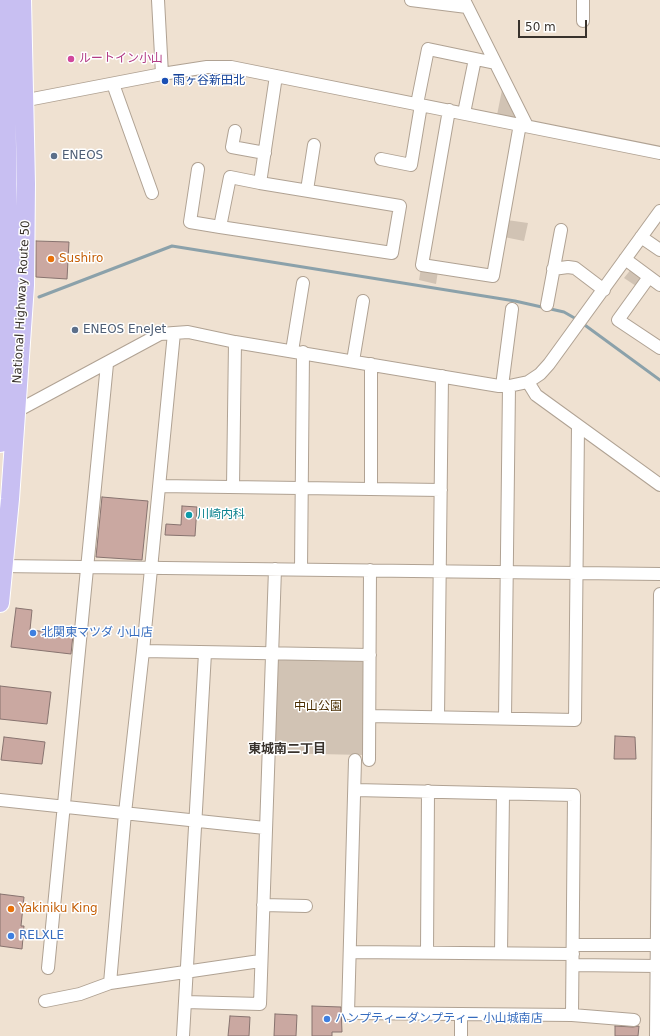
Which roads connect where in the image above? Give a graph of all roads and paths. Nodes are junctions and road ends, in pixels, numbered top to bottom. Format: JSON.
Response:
{"nodes":[{"id":1,"x":5,"y":0,"type":"edge"},
{"id":2,"x":22,"y":0,"type":"edge"},
{"id":3,"x":158,"y":0,"type":"edge"},
{"id":4,"x":411,"y":0,"type":"edge"},
{"id":5,"x":583,"y":0,"type":"edge"},
{"id":6,"x":465,"y":3,"type":"edge"},
{"id":7,"x":583,"y":21,"type":"dead end"},
{"id":8,"x":475,"y":59,"type":"junction"},
{"id":9,"x":495,"y":63,"type":"junction"},
{"id":10,"x":162,"y":74,"type":"junction"},
{"id":11,"x":276,"y":76,"type":"junction"},
{"id":12,"x":113,"y":84,"type":"junction"},
{"id":13,"x":10,"y":103,"type":"edge"},
{"id":14,"x":419,"y":104,"type":"junction"},
{"id":15,"x":449,"y":110,"type":"junction"},
{"id":16,"x":464,"y":113,"type":"junction"},
{"id":17,"x":523,"y":125,"type":"junction"},
{"id":18,"x":235,"y":131,"type":"dead end"},
{"id":19,"x":314,"y":146,"type":"dead end"},
{"id":20,"x":265,"y":153,"type":"junction"},
{"id":21,"x":660,"y":153,"type":"edge"},
{"id":22,"x":381,"y":159,"type":"dead end"},
{"id":23,"x":198,"y":169,"type":"dead end"},
{"id":24,"x":260,"y":183,"type":"junction"},
{"id":25,"x":307,"y":190,"type":"junction"},
{"id":26,"x":152,"y":193,"type":"dead end"},
{"id":27,"x":660,"y":211,"type":"edge"},
{"id":28,"x":220,"y":227,"type":"junction"},
{"id":29,"x":560,"y":230,"type":"dead end"},
{"id":30,"x":641,"y":237,"type":"junction"},
{"id":31,"x":660,"y":250,"type":"edge"},
{"id":32,"x":625,"y":259,"type":"junction"},
{"id":33,"x":553,"y":269,"type":"junction"},
{"id":34,"x":649,"y":277,"type":"junction"},
{"id":35,"x":303,"y":283,"type":"dead end"},
{"id":36,"x":660,"y":285,"type":"edge"},
{"id":37,"x":604,"y":290,"type":"junction"},
{"id":38,"x":4,"y":297,"type":"edge"},
{"id":39,"x":363,"y":301,"type":"dead end"},
{"id":40,"x":547,"y":305,"type":"dead end"},
{"id":41,"x":512,"y":309,"type":"dead end"},
{"id":42,"x":174,"y":333,"type":"junction"},
{"id":43,"x":235,"y":342,"type":"junction"},
{"id":44,"x":660,"y":348,"type":"edge"},
{"id":45,"x":297,"y":352,"type":"junction"},
{"id":46,"x":353,"y":361,"type":"junction"},
{"id":47,"x":107,"y":364,"type":"junction"},
{"id":48,"x":371,"y":364,"type":"junction"},
{"id":49,"x":442,"y":376,"type":"junction"},
{"id":50,"x":528,"y":382,"type":"junction"},
{"id":51,"x":505,"y":386,"type":"junction"},
{"id":52,"x":17,"y":411,"type":"junction"},
{"id":53,"x":1,"y":424,"type":"edge"},
{"id":54,"x":578,"y":426,"type":"junction"},
{"id":55,"x":0,"y":443,"type":"edge"},
{"id":56,"x":660,"y":485,"type":"edge"},
{"id":57,"x":159,"y":486,"type":"junction"},
{"id":58,"x":233,"y":487,"type":"junction"},
{"id":59,"x":302,"y":488,"type":"junction"},
{"id":60,"x":371,"y":489,"type":"junction"},
{"id":61,"x":441,"y":490,"type":"junction"},
{"id":62,"x":2,"y":566,"type":"edge"},
{"id":63,"x":88,"y":566,"type":"junction"},
{"id":64,"x":150,"y":568,"type":"junction"},
{"id":65,"x":275,"y":569,"type":"junction"},
{"id":66,"x":301,"y":569,"type":"junction"},
{"id":67,"x":370,"y":570,"type":"junction"},
{"id":68,"x":440,"y":571,"type":"junction"},
{"id":69,"x":507,"y":572,"type":"junction"},
{"id":70,"x":577,"y":573,"type":"junction"},
{"id":71,"x":660,"y":574,"type":"edge"},
{"id":72,"x":660,"y":594,"type":"edge"},
{"id":73,"x":0,"y":603,"type":"edge"},
{"id":74,"x":143,"y":651,"type":"junction"},
{"id":75,"x":205,"y":653,"type":"junction"},
{"id":76,"x":271,"y":653,"type":"junction"},
{"id":77,"x":370,"y":655,"type":"junction"},
{"id":78,"x":659,"y":688,"type":"edge"},
{"id":79,"x":370,"y":716,"type":"junction"},
{"id":80,"x":438,"y":717,"type":"junction"},
{"id":81,"x":505,"y":718,"type":"junction"},
{"id":82,"x":355,"y":760,"type":"dead end"},
{"id":83,"x":369,"y":760,"type":"dead end"},
{"id":84,"x":355,"y":790,"type":"junction"},
{"id":85,"x":428,"y":791,"type":"junction"},
{"id":86,"x":503,"y":794,"type":"junction"},
{"id":87,"x":0,"y":800,"type":"edge"},
{"id":88,"x":63,"y":807,"type":"junction"},
{"id":89,"x":659,"y":809,"type":"edge"},
{"id":90,"x":124,"y":813,"type":"junction"},
{"id":91,"x":196,"y":821,"type":"junction"},
{"id":92,"x":265,"y":828,"type":"junction"},
{"id":93,"x":263,"y":905,"type":"junction"},
{"id":94,"x":306,"y":906,"type":"dead end"},
{"id":95,"x":350,"y":952,"type":"junction"},
{"id":96,"x":427,"y":952,"type":"junction"},
{"id":97,"x":501,"y":953,"type":"junction"},
{"id":98,"x":573,"y":955,"type":"junction"},
{"id":99,"x":657,"y":955,"type":"edge"},
{"id":100,"x":260,"y":961,"type":"junction"},
{"id":101,"x":48,"y":968,"type":"dead end"},
{"id":102,"x":187,"y":972,"type":"junction"},
{"id":103,"x":110,"y":983,"type":"junction"},
{"id":104,"x":45,"y":1001,"type":"dead end"},
{"id":105,"x":185,"y":1002,"type":"junction"},
{"id":106,"x":461,"y":1014,"type":"junction"},
{"id":107,"x":572,"y":1014,"type":"junction"},
{"id":108,"x":634,"y":1020,"type":"dead end"},
{"id":109,"x":183,"y":1036,"type":"edge"},
{"id":110,"x":461,"y":1036,"type":"edge"},
{"id":111,"x":656,"y":1036,"type":"edge"}],
"edges":[{"from":1,"to":13,"type":"highway","name":"National Highway Route 50"},
{"from":2,"to":13,"type":"highway","name":"National Highway Route 50"},
{"from":3,"to":10,"type":"street"},
{"from":4,"to":6,"type":"street"},
{"from":5,"to":7,"type":"street"},
{"from":6,"to":9,"type":"street"},
{"from":8,"to":9,"type":"street"},
{"from":8,"to":14,"type":"street"},
{"from":8,"to":16,"type":"street"},
{"from":9,"to":17,"type":"street"},
{"from":10,"to":11,"type":"street"},
{"from":10,"to":12,"type":"street"},
{"from":11,"to":14,"type":"street"},
{"from":11,"to":20,"type":"street"},
{"from":12,"to":13,"type":"street"},
{"from":12,"to":26,"type":"street"},
{"from":13,"to":38,"type":"highway","name":"National Highway Route 50"},
{"from":13,"to":52,"type":"highway","name":"National Highway Route 50"},
{"from":14,"to":15,"type":"street"},
{"from":14,"to":22,"type":"street"},
{"from":15,"to":16,"type":"street"},
{"from":15,"to":17,"type":"street"},
{"from":16,"to":17,"type":"street"},
{"from":17,"to":21,"type":"street"},
{"from":18,"to":20,"type":"street"},
{"from":19,"to":25,"type":"street"},
{"from":20,"to":24,"type":"street"},
{"from":23,"to":28,"type":"street"},
{"from":24,"to":25,"type":"street"},
{"from":24,"to":28,"type":"street"},
{"from":25,"to":28,"type":"street"},
{"from":27,"to":30,"type":"street"},
{"from":29,"to":33,"type":"street"},
{"from":30,"to":31,"type":"street"},
{"from":30,"to":32,"type":"street"},
{"from":32,"to":34,"type":"street"},
{"from":32,"to":37,"type":"street"},
{"from":33,"to":37,"type":"street"},
{"from":33,"to":40,"type":"street"},
{"from":34,"to":36,"type":"street"},
{"from":34,"to":44,"type":"street"},
{"from":35,"to":45,"type":"street"},
{"from":37,"to":50,"type":"street"},
{"from":38,"to":53,"type":"highway","name":"National Highway Route 50"},
{"from":39,"to":46,"type":"street"},
{"from":41,"to":51,"type":"street"},
{"from":42,"to":43,"type":"street"},
{"from":42,"to":47,"type":"street"},
{"from":42,"to":57,"type":"street"},
{"from":43,"to":45,"type":"street"},
{"from":43,"to":58,"type":"street"},
{"from":45,"to":46,"type":"street"},
{"from":45,"to":59,"type":"street"},
{"from":46,"to":48,"type":"street"},
{"from":47,"to":52,"type":"street"},
{"from":47,"to":63,"type":"street"},
{"from":48,"to":49,"type":"street"},
{"from":48,"to":60,"type":"street"},
{"from":49,"to":51,"type":"street"},
{"from":49,"to":61,"type":"street"},
{"from":50,"to":51,"type":"street"},
{"from":50,"to":54,"type":"street"},
{"from":51,"to":69,"type":"street"},
{"from":52,"to":62,"type":"highway","name":"National Highway Route 50"},
{"from":53,"to":55,"type":"highway","name":"National Highway Route 50"},
{"from":54,"to":56,"type":"street"},
{"from":54,"to":70,"type":"street"},
{"from":57,"to":58,"type":"street"},
{"from":57,"to":64,"type":"street"},
{"from":58,"to":59,"type":"street"},
{"from":59,"to":60,"type":"street"},
{"from":59,"to":66,"type":"street"},
{"from":60,"to":61,"type":"street"},
{"from":61,"to":68,"type":"street"},
{"from":62,"to":63,"type":"street"},
{"from":62,"to":73,"type":"highway","name":"National Highway Route 50"},
{"from":63,"to":64,"type":"street"},
{"from":63,"to":88,"type":"street"},
{"from":64,"to":65,"type":"street"},
{"from":64,"to":74,"type":"street"},
{"from":65,"to":66,"type":"street"},
{"from":65,"to":76,"type":"street"},
{"from":66,"to":67,"type":"street"},
{"from":67,"to":68,"type":"street"},
{"from":67,"to":77,"type":"street"},
{"from":68,"to":69,"type":"street"},
{"from":68,"to":80,"type":"street"},
{"from":69,"to":70,"type":"street"},
{"from":69,"to":81,"type":"street"},
{"from":70,"to":71,"type":"street"},
{"from":70,"to":81,"type":"street"},
{"from":72,"to":78,"type":"street"},
{"from":74,"to":75,"type":"street"},
{"from":74,"to":90,"type":"street"},
{"from":75,"to":76,"type":"street"},
{"from":75,"to":91,"type":"street"},
{"from":76,"to":77,"type":"street"},
{"from":76,"to":92,"type":"street"},
{"from":77,"to":79,"type":"street"},
{"from":78,"to":89,"type":"street"},
{"from":79,"to":80,"type":"street"},
{"from":79,"to":83,"type":"street"},
{"from":80,"to":81,"type":"street"},
{"from":82,"to":84,"type":"street"},
{"from":84,"to":85,"type":"street"},
{"from":84,"to":95,"type":"street"},
{"from":85,"to":86,"type":"street"},
{"from":85,"to":96,"type":"street"},
{"from":86,"to":97,"type":"street"},
{"from":86,"to":98,"type":"street"},
{"from":87,"to":88,"type":"street"},
{"from":88,"to":90,"type":"street"},
{"from":88,"to":101,"type":"street"},
{"from":89,"to":99,"type":"street"},
{"from":90,"to":91,"type":"street"},
{"from":90,"to":103,"type":"street"},
{"from":91,"to":92,"type":"street"},
{"from":91,"to":102,"type":"street"},
{"from":92,"to":93,"type":"street"},
{"from":93,"to":94,"type":"street"},
{"from":93,"to":100,"type":"street"},
{"from":95,"to":96,"type":"street"},
{"from":95,"to":106,"type":"street"},
{"from":96,"to":97,"type":"street"},
{"from":97,"to":98,"type":"street"},
{"from":98,"to":99,"type":"street"},
{"from":98,"to":99,"type":"street"},
{"from":98,"to":107,"type":"street"},
{"from":99,"to":111,"type":"street"},
{"from":100,"to":102,"type":"street"},
{"from":100,"to":105,"type":"street"},
{"from":102,"to":103,"type":"street"},
{"from":102,"to":105,"type":"street"},
{"from":103,"to":104,"type":"street"},
{"from":105,"to":109,"type":"street"},
{"from":106,"to":107,"type":"street"},
{"from":106,"to":110,"type":"street"},
{"from":107,"to":108,"type":"street"}]}
